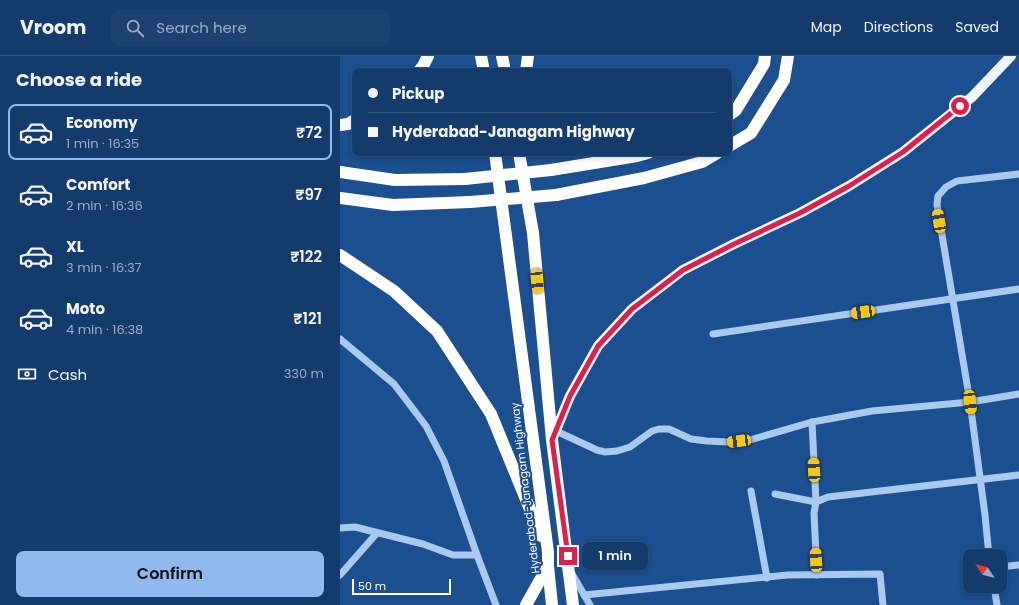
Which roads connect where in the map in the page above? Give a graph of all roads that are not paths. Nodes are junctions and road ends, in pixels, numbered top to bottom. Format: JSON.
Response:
{"nodes":[{"id":1,"x":428,"y":56,"type":"edge"},
{"id":2,"x":482,"y":56,"type":"edge"},
{"id":3,"x":502,"y":56,"type":"edge"},
{"id":4,"x":528,"y":56,"type":"edge"},
{"id":5,"x":765,"y":56,"type":"edge"},
{"id":6,"x":788,"y":56,"type":"edge"},
{"id":7,"x":1011,"y":56,"type":"edge"},
{"id":8,"x":421,"y":68,"type":"edge"},
{"id":9,"x":484,"y":68,"type":"edge"},
{"id":10,"x":504,"y":68,"type":"edge"},
{"id":11,"x":526,"y":68,"type":"edge"},
{"id":12,"x":732,"y":113,"type":"edge"},
{"id":13,"x":352,"y":122,"type":"edge"},
{"id":14,"x":340,"y":125,"type":"edge"},
{"id":15,"x":732,"y":144,"type":"edge"},
{"id":16,"x":494,"y":156,"type":"edge"},
{"id":17,"x":520,"y":156,"type":"edge"},
{"id":18,"x":637,"y":156,"type":"edge"},
{"id":19,"x":712,"y":156,"type":"edge"},
{"id":20,"x":340,"y":172,"type":"edge"},
{"id":21,"x":1019,"y":174,"type":"edge"},
{"id":22,"x":340,"y":198,"type":"edge"},
{"id":23,"x":340,"y":255,"type":"edge"},
{"id":24,"x":1019,"y":290,"type":"edge"},
{"id":25,"x":953,"y":299,"type":"junction"},
{"id":26,"x":713,"y":334,"type":"dead end"},
{"id":27,"x":340,"y":339,"type":"edge"},
{"id":28,"x":1019,"y":394,"type":"edge"},
{"id":29,"x":970,"y":402,"type":"junction"},
{"id":30,"x":812,"y":422,"type":"junction"},
{"id":31,"x":554,"y":435,"type":"junction"},
{"id":32,"x":1019,"y":475,"type":"edge"},
{"id":33,"x":980,"y":480,"type":"junction"},
{"id":34,"x":751,"y":491,"type":"dead end"},
{"id":35,"x":775,"y":494,"type":"dead end"},
{"id":36,"x":816,"y":502,"type":"junction"},
{"id":37,"x":340,"y":528,"type":"edge"},
{"id":38,"x":377,"y":533,"type":"junction"},
{"id":39,"x":988,"y":549,"type":"edge"},
{"id":40,"x":548,"y":552,"type":"junction"},
{"id":41,"x":477,"y":555,"type":"junction"},
{"id":42,"x":1019,"y":565,"type":"edge"},
{"id":43,"x":548,"y":566,"type":"junction"},
{"id":44,"x":1007,"y":566,"type":"edge"},
{"id":45,"x":569,"y":568,"type":"junction"},
{"id":46,"x":816,"y":575,"type":"junction"},
{"id":47,"x":340,"y":576,"type":"edge"},
{"id":48,"x":766,"y":578,"type":"junction"},
{"id":49,"x":995,"y":593,"type":"edge"},
{"id":50,"x":584,"y":595,"type":"junction"},
{"id":51,"x":496,"y":605,"type":"edge"},
{"id":52,"x":526,"y":605,"type":"edge"},
{"id":53,"x":552,"y":605,"type":"edge"},
{"id":54,"x":573,"y":605,"type":"edge"},
{"id":55,"x":590,"y":605,"type":"edge"},
{"id":56,"x":883,"y":605,"type":"edge"},
{"id":57,"x":997,"y":605,"type":"edge"}],
"edges":[{"from":1,"to":8,"type":"highway"},
{"from":2,"to":9,"type":"highway"},
{"from":3,"to":10,"type":"highway"},
{"from":4,"to":11,"type":"highway"},
{"from":5,"to":12,"type":"highway"},
{"from":6,"to":15,"type":"highway"},
{"from":7,"to":31,"type":"main road"},
{"from":13,"to":14,"type":"highway"},
{"from":16,"to":40,"type":"highway","name":"Hyderabad-Janagam Highway"},
{"from":17,"to":31,"type":"highway"},
{"from":18,"to":20,"type":"highway","bridge":true},
{"from":19,"to":22,"type":"highway","bridge":true},
{"from":21,"to":25,"type":"street"},
{"from":23,"to":40,"type":"highway"},
{"from":24,"to":25,"type":"street"},
{"from":25,"to":26,"type":"street"},
{"from":25,"to":29,"type":"street"},
{"from":27,"to":41,"type":"street"},
{"from":28,"to":29,"type":"street"},
{"from":29,"to":30,"type":"street"},
{"from":29,"to":33,"type":"street"},
{"from":30,"to":31,"type":"street"},
{"from":30,"to":36,"type":"street"},
{"from":31,"to":45,"type":"highway"},
{"from":32,"to":33,"type":"street"},
{"from":33,"to":36,"type":"street"},
{"from":33,"to":39,"type":"street"},
{"from":34,"to":48,"type":"street"},
{"from":35,"to":36,"type":"street"},
{"from":36,"to":46,"type":"street"},
{"from":37,"to":38,"type":"street"},
{"from":38,"to":41,"type":"street"},
{"from":38,"to":47,"type":"street"},
{"from":40,"to":43,"type":"highway","name":"Hyderabad-Janagam Highway"},
{"from":41,"to":51,"type":"street"},
{"from":42,"to":44,"type":"street"},
{"from":43,"to":52,"type":"highway"},
{"from":43,"to":53,"type":"highway","name":"Hyderabad-Janagam Highway"},
{"from":45,"to":50,"type":"street"},
{"from":45,"to":54,"type":"highway"},
{"from":46,"to":48,"type":"street"},
{"from":46,"to":56,"type":"street"},
{"from":48,"to":50,"type":"street"},
{"from":49,"to":57,"type":"street"},
{"from":50,"to":55,"type":"street"}]}
